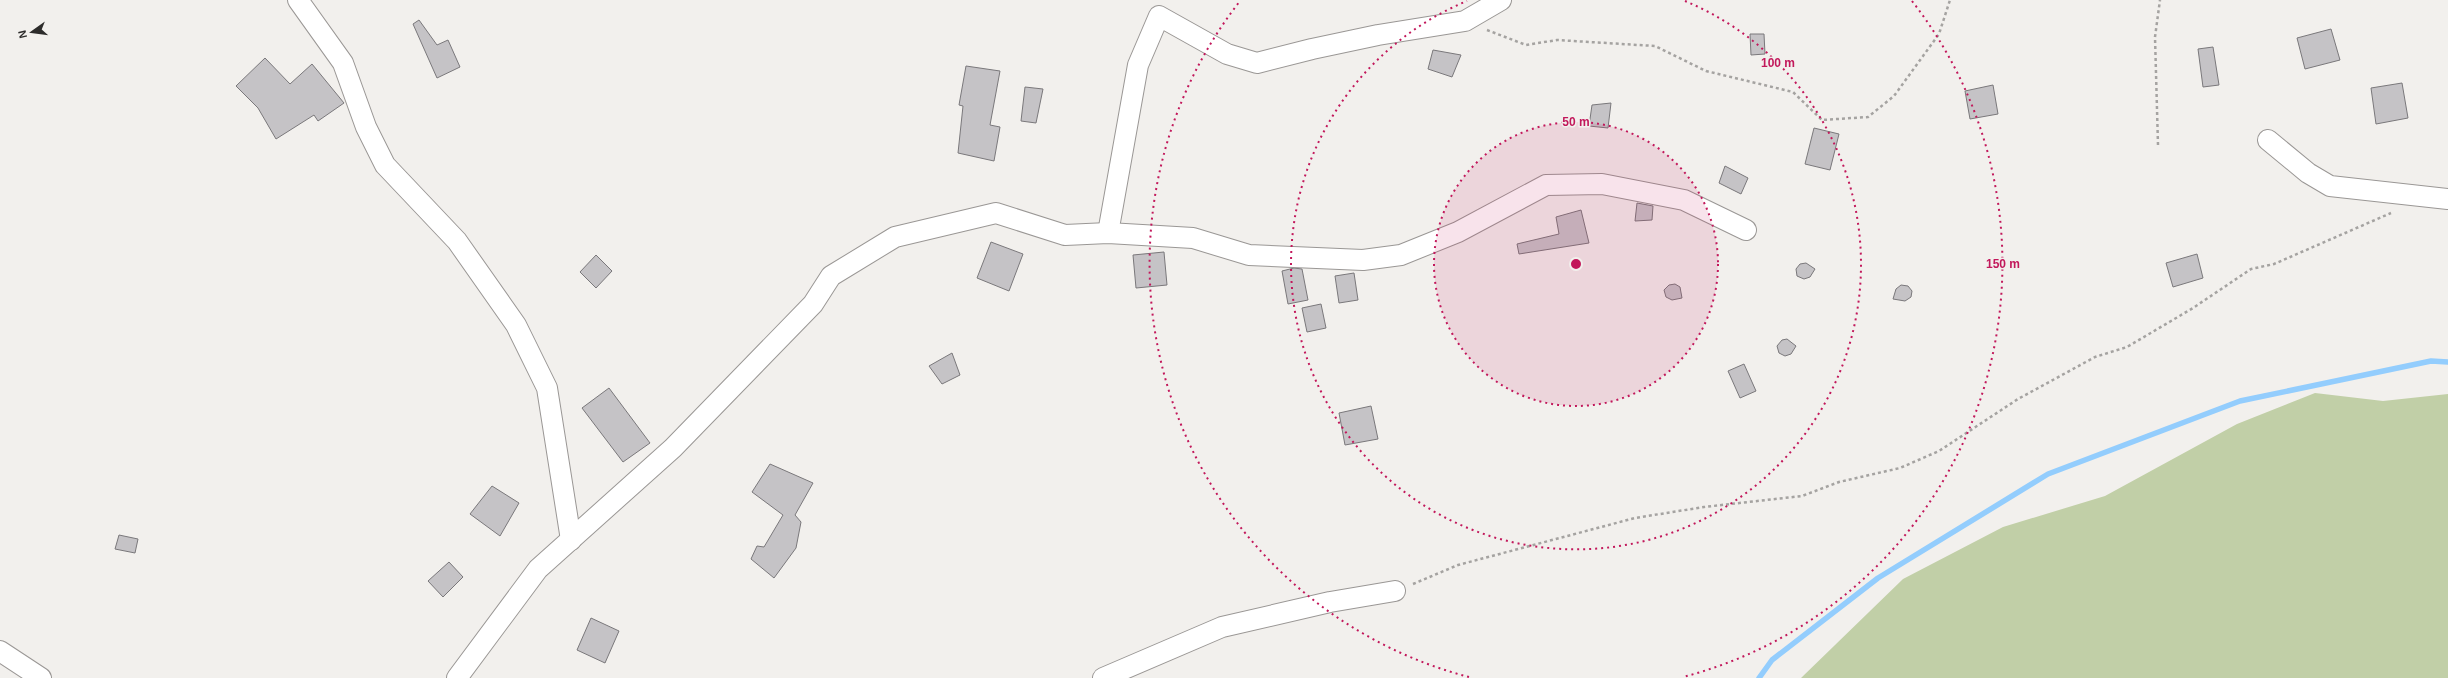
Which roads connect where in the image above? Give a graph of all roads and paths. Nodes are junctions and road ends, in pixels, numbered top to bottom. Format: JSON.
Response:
{"nodes":[{"id":1,"x":298,"y":0,"type":"edge"},
{"id":2,"x":1501,"y":0,"type":"edge"},
{"id":3,"x":1950,"y":0,"type":"edge"},
{"id":4,"x":2160,"y":0,"type":"edge"},
{"id":5,"x":1465,"y":21,"type":"junction"},
{"id":6,"x":2268,"y":140,"type":"dead end"},
{"id":7,"x":2158,"y":145,"type":"dead end"},
{"id":8,"x":2448,"y":199,"type":"edge"},
{"id":9,"x":2398,"y":212,"type":"dead end"},
{"id":10,"x":1746,"y":230,"type":"dead end"},
{"id":11,"x":1108,"y":233,"type":"junction"},
{"id":12,"x":571,"y":540,"type":"junction"},
{"id":13,"x":1396,"y":591,"type":"joint"},
{"id":14,"x":0,"y":651,"type":"edge"},
{"id":15,"x":41,"y":678,"type":"edge"},
{"id":16,"x":457,"y":678,"type":"edge"},
{"id":17,"x":1103,"y":678,"type":"edge"}],
"edges":[{"from":1,"to":12,"type":"street"},
{"from":2,"to":5,"type":"street"},
{"from":3,"to":5,"type":"path"},
{"from":4,"to":7,"type":"path"},
{"from":5,"to":11,"type":"street"},
{"from":6,"to":8,"type":"street"},
{"from":9,"to":13,"type":"path"},
{"from":10,"to":11,"type":"street"},
{"from":11,"to":12,"type":"street"},
{"from":12,"to":16,"type":"street"},
{"from":13,"to":17,"type":"street"},
{"from":14,"to":15,"type":"street"}]}
